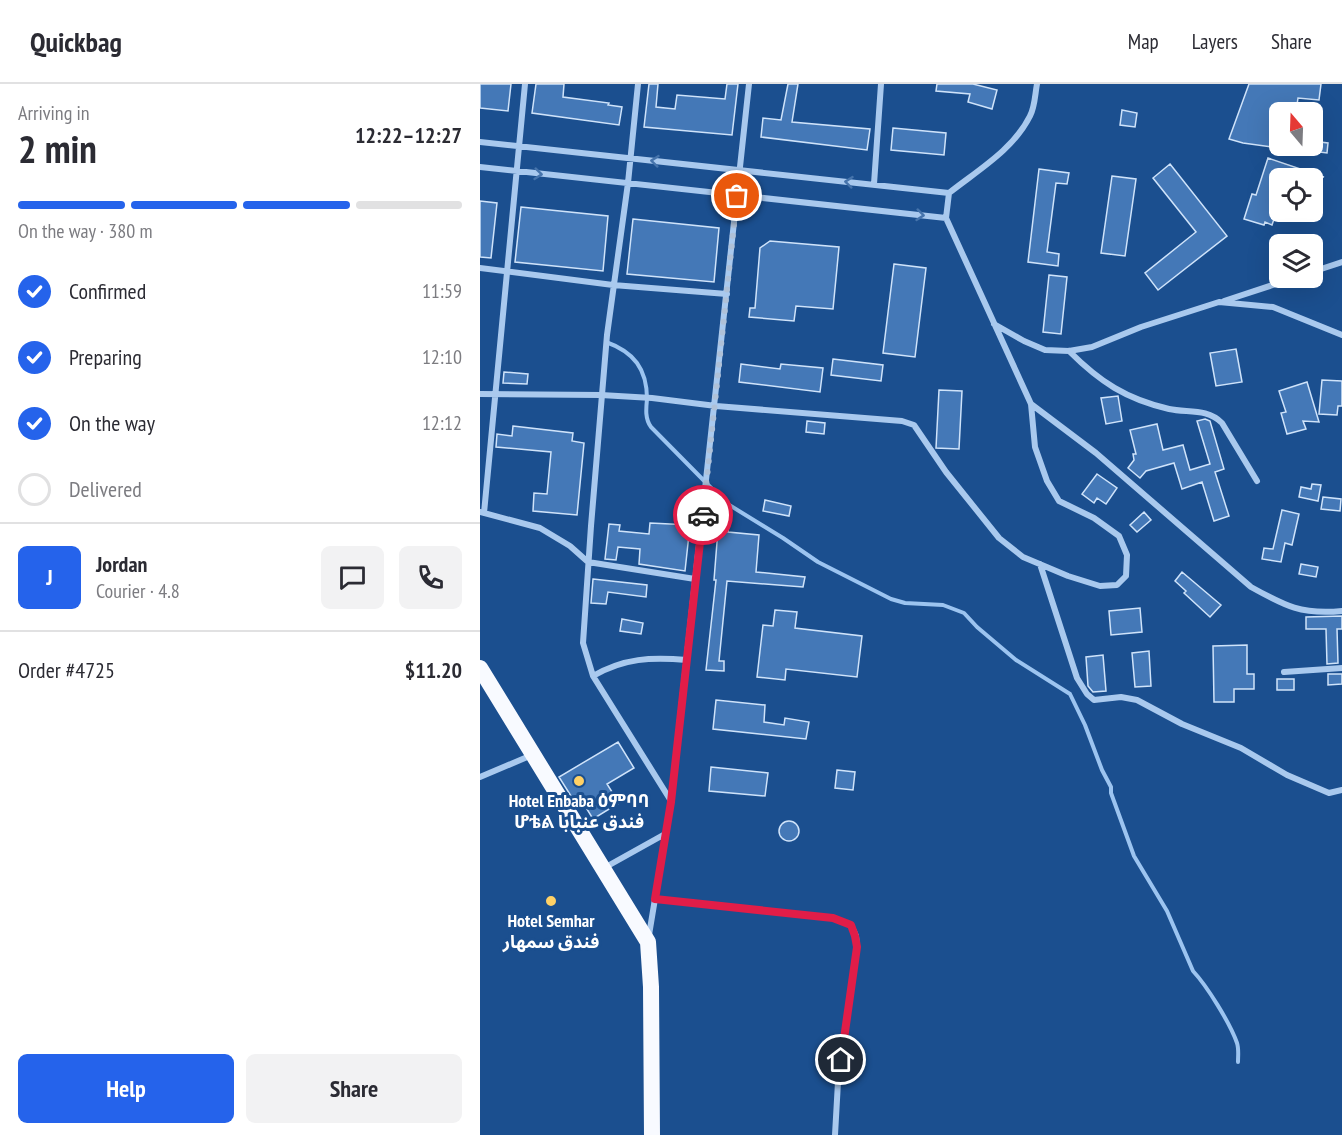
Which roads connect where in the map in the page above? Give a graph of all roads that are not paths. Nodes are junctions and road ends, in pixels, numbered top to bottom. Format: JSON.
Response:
{"nodes":[{"id":1,"x":525,"y":84,"type":"edge"},
{"id":2,"x":638,"y":84,"type":"edge"},
{"id":3,"x":749,"y":84,"type":"edge"},
{"id":4,"x":880,"y":84,"type":"edge"},
{"id":5,"x":1038,"y":84,"type":"edge"},
{"id":6,"x":480,"y":142,"type":"edge"},
{"id":7,"x":518,"y":147,"type":"junction"},
{"id":8,"x":630,"y":158,"type":"junction"},
{"id":9,"x":480,"y":167,"type":"edge"},
{"id":10,"x":740,"y":170,"type":"junction"},
{"id":11,"x":516,"y":171,"type":"junction"},
{"id":12,"x":628,"y":183,"type":"junction"},
{"id":13,"x":874,"y":184,"type":"junction"},
{"id":14,"x":949,"y":193,"type":"junction"},
{"id":15,"x":737,"y":196,"type":"junction"},
{"id":16,"x":946,"y":218,"type":"junction"},
{"id":17,"x":1342,"y":262,"type":"edge"},
{"id":18,"x":480,"y":268,"type":"edge"},
{"id":19,"x":1323,"y":268,"type":"edge"},
{"id":20,"x":506,"y":271,"type":"junction"},
{"id":21,"x":613,"y":285,"type":"junction"},
{"id":22,"x":1269,"y":286,"type":"edge"},
{"id":23,"x":727,"y":294,"type":"junction"},
{"id":24,"x":1219,"y":302,"type":"junction"},
{"id":25,"x":993,"y":324,"type":"junction"},
{"id":26,"x":1342,"y":335,"type":"edge"},
{"id":27,"x":1069,"y":351,"type":"junction"},
{"id":28,"x":480,"y":394,"type":"edge"},
{"id":29,"x":494,"y":394,"type":"junction"},
{"id":30,"x":601,"y":395,"type":"junction"},
{"id":31,"x":1031,"y":404,"type":"junction"},
{"id":32,"x":716,"y":406,"type":"junction"},
{"id":33,"x":1257,"y":481,"type":"dead end"},
{"id":34,"x":482,"y":513,"type":"edge"},
{"id":35,"x":588,"y":562,"type":"junction"},
{"id":36,"x":1040,"y":564,"type":"junction"},
{"id":37,"x":695,"y":579,"type":"junction"},
{"id":38,"x":1342,"y":611,"type":"edge"},
{"id":39,"x":687,"y":660,"type":"junction"},
{"id":40,"x":480,"y":668,"type":"edge"},
{"id":41,"x":1342,"y":669,"type":"edge"},
{"id":42,"x":1284,"y":672,"type":"dead end"},
{"id":43,"x":592,"y":676,"type":"junction"},
{"id":44,"x":533,"y":754,"type":"junction"},
{"id":45,"x":480,"y":777,"type":"edge"},
{"id":46,"x":1342,"y":790,"type":"edge"},
{"id":47,"x":671,"y":802,"type":"junction"},
{"id":48,"x":665,"y":834,"type":"junction"},
{"id":49,"x":603,"y":869,"type":"junction"},
{"id":50,"x":655,"y":899,"type":"junction"},
{"id":51,"x":648,"y":942,"type":"junction"},
{"id":52,"x":652,"y":1135,"type":"edge"},
{"id":53,"x":835,"y":1135,"type":"edge"}],
"edges":[{"from":1,"to":7,"type":"street"},
{"from":2,"to":8,"type":"street"},
{"from":3,"to":10,"type":"street"},
{"from":4,"to":13,"type":"street"},
{"from":5,"to":14,"type":"street"},
{"from":6,"to":7,"type":"street"},
{"from":7,"to":8,"type":"street"},
{"from":7,"to":11,"type":"street"},
{"from":10,"to":8,"type":"street","one_way":true},
{"from":8,"to":12,"type":"street"},
{"from":9,"to":11,"type":"street"},
{"from":13,"to":10,"type":"street","one_way":true},
{"from":10,"to":15,"type":"street"},
{"from":11,"to":12,"type":"street","one_way":true},
{"from":11,"to":20,"type":"street"},
{"from":12,"to":15,"type":"street"},
{"from":12,"to":21,"type":"street"},
{"from":13,"to":14,"type":"street"},
{"from":14,"to":16,"type":"street"},
{"from":15,"to":16,"type":"street","one_way":true},
{"from":15,"to":23,"type":"street"},
{"from":16,"to":25,"type":"street"},
{"from":17,"to":19,"type":"street"},
{"from":18,"to":20,"type":"street"},
{"from":20,"to":21,"type":"street"},
{"from":20,"to":29,"type":"street"},
{"from":21,"to":23,"type":"street"},
{"from":21,"to":30,"type":"street"},
{"from":22,"to":24,"type":"street"},
{"from":23,"to":32,"type":"street"},
{"from":24,"to":26,"type":"street"},
{"from":24,"to":27,"type":"street"},
{"from":25,"to":27,"type":"street"},
{"from":25,"to":31,"type":"street"},
{"from":27,"to":33,"type":"street"},
{"from":28,"to":29,"type":"street"},
{"from":29,"to":30,"type":"street"},
{"from":29,"to":34,"type":"street"},
{"from":30,"to":32,"type":"street"},
{"from":30,"to":35,"type":"street"},
{"from":31,"to":36,"type":"street"},
{"from":31,"to":38,"type":"street"},
{"from":32,"to":36,"type":"street"},
{"from":32,"to":37,"type":"street"},
{"from":34,"to":35,"type":"street"},
{"from":35,"to":37,"type":"street"},
{"from":35,"to":43,"type":"street"},
{"from":36,"to":46,"type":"street"},
{"from":37,"to":39,"type":"street"},
{"from":39,"to":43,"type":"street"},
{"from":39,"to":47,"type":"street"},
{"from":40,"to":44,"type":"highway"},
{"from":41,"to":42,"type":"street"},
{"from":43,"to":47,"type":"street"},
{"from":44,"to":45,"type":"street"},
{"from":44,"to":49,"type":"highway"},
{"from":47,"to":48,"type":"street"},
{"from":48,"to":49,"type":"street"},
{"from":48,"to":50,"type":"street"},
{"from":49,"to":51,"type":"highway"},
{"from":50,"to":51,"type":"street"},
{"from":50,"to":53,"type":"street"},
{"from":51,"to":52,"type":"highway"}]}
